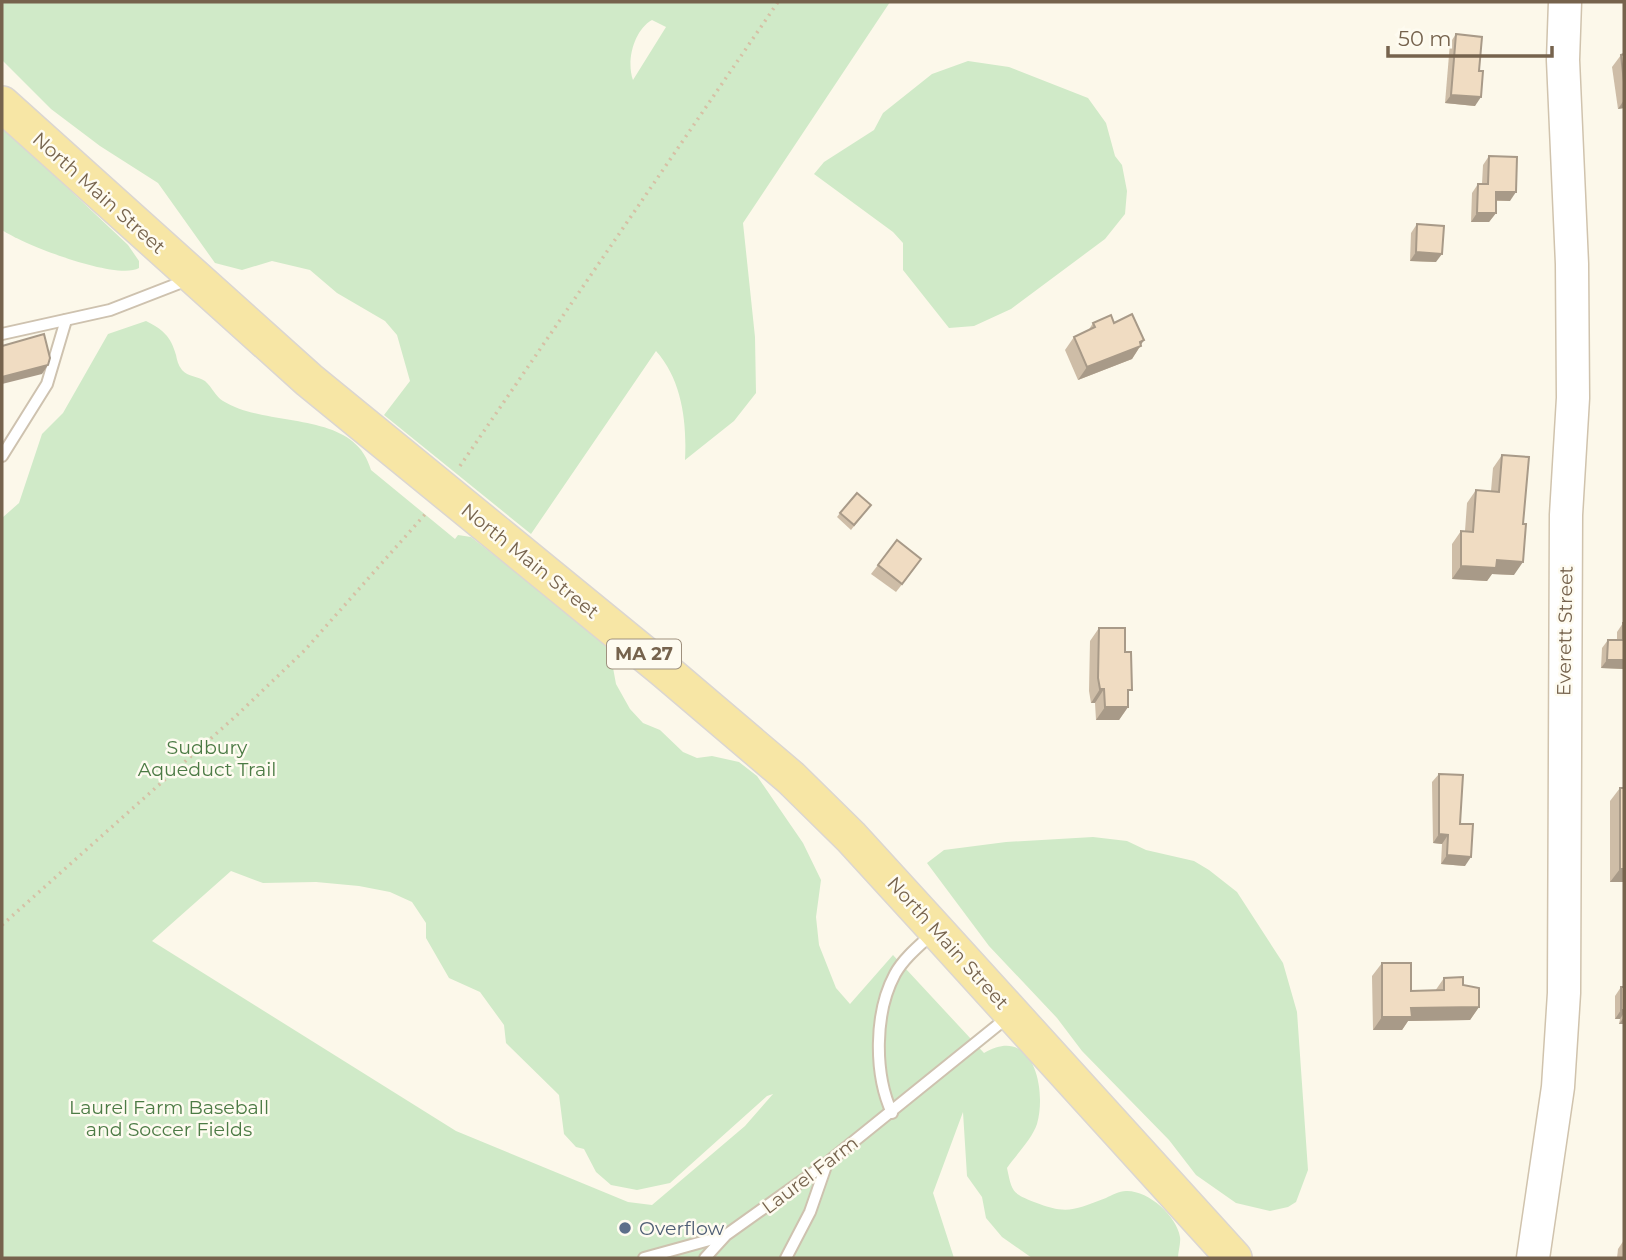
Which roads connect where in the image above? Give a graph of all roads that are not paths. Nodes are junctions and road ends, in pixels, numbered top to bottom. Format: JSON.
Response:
{"nodes":[{"id":1,"x":1566,"y":2,"type":"edge"},
{"id":2,"x":2,"y":104,"type":"edge"},
{"id":3,"x":193,"y":278,"type":"junction"},
{"id":4,"x":66,"y":320,"type":"junction"},
{"id":5,"x":2,"y":334,"type":"edge"},
{"id":6,"x":2,"y":456,"type":"edge"},
{"id":7,"x":936,"y":930,"type":"junction"},
{"id":8,"x":1012,"y":1014,"type":"junction"},
{"id":9,"x":892,"y":1112,"type":"junction"},
{"id":10,"x":827,"y":1163,"type":"junction"},
{"id":11,"x":726,"y":1235,"type":"junction"},
{"id":12,"x":644,"y":1258,"type":"edge"},
{"id":13,"x":705,"y":1258,"type":"edge"},
{"id":14,"x":786,"y":1258,"type":"edge"},
{"id":15,"x":1234,"y":1258,"type":"edge"},
{"id":16,"x":1532,"y":1258,"type":"edge"}],
"edges":[{"from":1,"to":16,"type":"street","name":"Everett Street"},
{"from":2,"to":3,"type":"main road","name":"North Main Street","number":"MA 27"},
{"from":3,"to":4,"type":"lane"},
{"from":3,"to":7,"type":"main road","name":"North Main Street","number":"MA 27"},
{"from":4,"to":5,"type":"lane"},
{"from":4,"to":6,"type":"lane"},
{"from":7,"to":8,"type":"main road","name":"North Main Street","number":"MA 27"},
{"from":7,"to":9,"type":"lane"},
{"from":8,"to":9,"type":"lane","name":"Laurel Farm"},
{"from":8,"to":15,"type":"main road","name":"North Main Street","number":"MA 27"},
{"from":9,"to":10,"type":"lane","name":"Laurel Farm"},
{"from":10,"to":11,"type":"lane","name":"Laurel Farm"},
{"from":10,"to":14,"type":"lane"},
{"from":11,"to":12,"type":"lane","name":"Laurel Farm"},
{"from":11,"to":13,"type":"lane","name":"Laurel Farm"}]}
